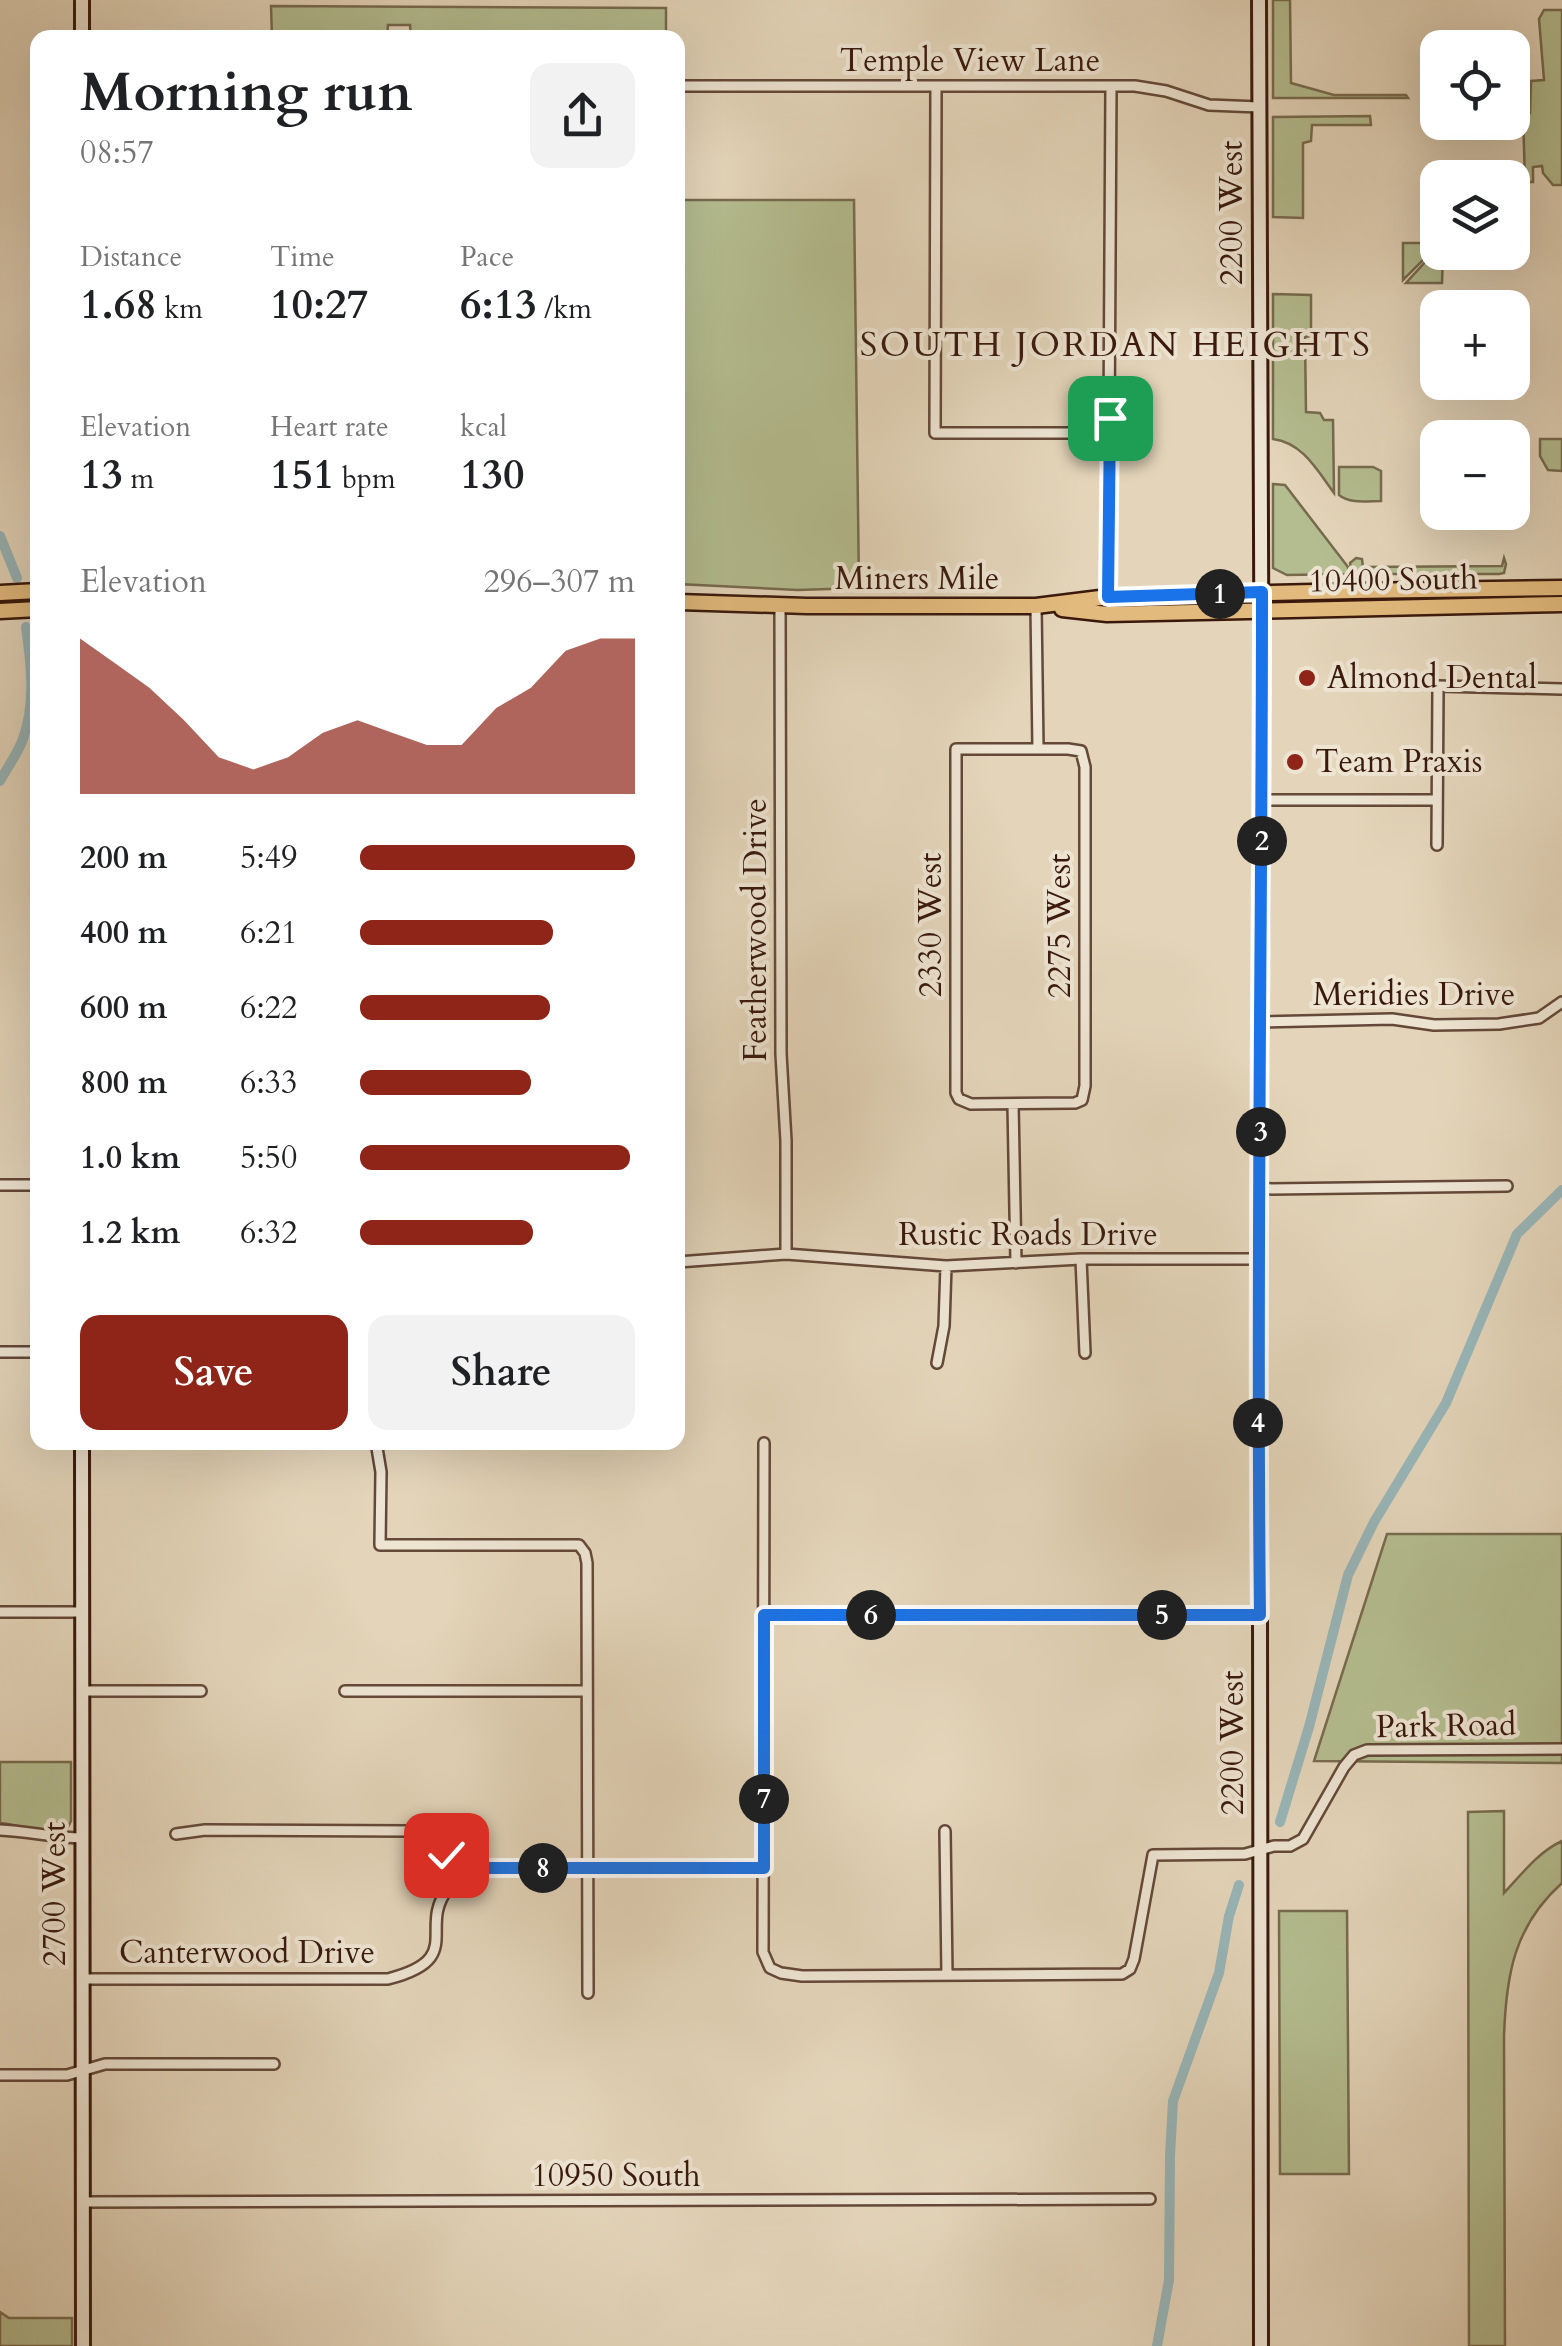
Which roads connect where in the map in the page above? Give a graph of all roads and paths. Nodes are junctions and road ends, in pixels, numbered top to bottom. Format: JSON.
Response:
{"nodes":[{"id":1,"x":82,"y":0,"type":"edge"},
{"id":2,"x":1259,"y":0,"type":"edge"},
{"id":3,"x":82,"y":30,"type":"edge"},
{"id":4,"x":685,"y":86,"type":"edge"},
{"id":5,"x":936,"y":86,"type":"junction"},
{"id":6,"x":1111,"y":86,"type":"junction"},
{"id":7,"x":1259,"y":107,"type":"junction"},
{"id":8,"x":1110,"y":432,"type":"junction"},
{"id":9,"x":1562,"y":588,"type":"edge"},
{"id":10,"x":30,"y":592,"type":"edge"},
{"id":11,"x":1262,"y":592,"type":"junction"},
{"id":12,"x":0,"y":593,"type":"edge"},
{"id":13,"x":1156,"y":596,"type":"joint"},
{"id":14,"x":1108,"y":597,"type":"junction"},
{"id":15,"x":685,"y":602,"type":"edge"},
{"id":16,"x":1562,"y":604,"type":"edge"},
{"id":17,"x":780,"y":606,"type":"junction"},
{"id":18,"x":1036,"y":606,"type":"junction"},
{"id":19,"x":30,"y":609,"type":"edge"},
{"id":20,"x":0,"y":611,"type":"edge"},
{"id":21,"x":1262,"y":611,"type":"junction"},
{"id":22,"x":1562,"y":689,"type":"edge"},
{"id":23,"x":1038,"y":749,"type":"junction"},
{"id":24,"x":1262,"y":800,"type":"junction"},
{"id":25,"x":1437,"y":800,"type":"junction"},
{"id":26,"x":1437,"y":845,"type":"dead end"},
{"id":27,"x":1562,"y":1002,"type":"edge"},
{"id":28,"x":1262,"y":1022,"type":"junction"},
{"id":29,"x":1013,"y":1104,"type":"junction"},
{"id":30,"x":0,"y":1185,"type":"edge"},
{"id":31,"x":30,"y":1186,"type":"edge"},
{"id":32,"x":1507,"y":1186,"type":"dead end"},
{"id":33,"x":1260,"y":1189,"type":"junction"},
{"id":34,"x":786,"y":1254,"type":"junction"},
{"id":35,"x":1082,"y":1259,"type":"junction"},
{"id":36,"x":1260,"y":1259,"type":"junction"},
{"id":37,"x":685,"y":1261,"type":"edge"},
{"id":38,"x":1016,"y":1263,"type":"junction"},
{"id":39,"x":946,"y":1266,"type":"junction"},
{"id":40,"x":0,"y":1352,"type":"edge"},
{"id":41,"x":30,"y":1352,"type":"edge"},
{"id":42,"x":1085,"y":1353,"type":"dead end"},
{"id":43,"x":937,"y":1363,"type":"dead end"},
{"id":44,"x":764,"y":1443,"type":"dead end"},
{"id":45,"x":82,"y":1450,"type":"edge"},
{"id":46,"x":377,"y":1450,"type":"edge"},
{"id":47,"x":0,"y":1612,"type":"edge"},
{"id":48,"x":82,"y":1612,"type":"junction"},
{"id":49,"x":764,"y":1615,"type":"junction"},
{"id":50,"x":1260,"y":1615,"type":"junction"},
{"id":51,"x":82,"y":1691,"type":"junction"},
{"id":52,"x":201,"y":1691,"type":"dead end"},
{"id":53,"x":346,"y":1691,"type":"dead end"},
{"id":54,"x":587,"y":1691,"type":"junction"},
{"id":55,"x":1562,"y":1749,"type":"edge"},
{"id":56,"x":0,"y":1830,"type":"edge"},
{"id":57,"x":945,"y":1831,"type":"dead end"},
{"id":58,"x":176,"y":1834,"type":"dead end"},
{"id":59,"x":82,"y":1838,"type":"junction"},
{"id":60,"x":1261,"y":1850,"type":"junction"},
{"id":61,"x":588,"y":1867,"type":"junction"},
{"id":62,"x":764,"y":1868,"type":"junction"},
{"id":63,"x":458,"y":1880,"type":"junction"},
{"id":64,"x":947,"y":1975,"type":"junction"},
{"id":65,"x":82,"y":1979,"type":"junction"},
{"id":66,"x":588,"y":1993,"type":"dead end"},
{"id":67,"x":274,"y":2064,"type":"dead end"},
{"id":68,"x":82,"y":2070,"type":"junction"},
{"id":69,"x":0,"y":2075,"type":"edge"},
{"id":70,"x":1150,"y":2199,"type":"dead end"},
{"id":71,"x":82,"y":2202,"type":"junction"},
{"id":72,"x":83,"y":2346,"type":"edge"},
{"id":73,"x":1262,"y":2346,"type":"edge"}],
"edges":[{"from":1,"to":3,"type":"street"},
{"from":2,"to":7,"type":"street","name":"2200 West"},
{"from":4,"to":5,"type":"street","name":"Temple View Lane"},
{"from":5,"to":6,"type":"street","name":"Temple View Lane"},
{"from":5,"to":8,"type":"street"},
{"from":6,"to":7,"type":"street","name":"Temple View Lane"},
{"from":6,"to":8,"type":"street"},
{"from":7,"to":11,"type":"street","name":"2200 West"},
{"from":8,"to":14,"type":"street"},
{"from":9,"to":11,"type":"main road","name":"10400 South"},
{"from":10,"to":12,"type":"main road"},
{"from":11,"to":13,"type":"main road","name":"10400 South"},
{"from":11,"to":21,"type":"street","name":"2200 West"},
{"from":13,"to":14,"type":"main road","name":"Miners Mile"},
{"from":14,"to":18,"type":"main road","name":"Miners Mile"},
{"from":15,"to":17,"type":"main road","name":"Miners Mile"},
{"from":16,"to":21,"type":"main road","name":"10400 South"},
{"from":17,"to":18,"type":"main road","name":"Miners Mile"},
{"from":17,"to":34,"type":"street","name":"Featherwood Drive"},
{"from":18,"to":21,"type":"main road","name":"10400 South"},
{"from":18,"to":23,"type":"street"},
{"from":19,"to":20,"type":"main road"},
{"from":21,"to":24,"type":"street","name":"2200 West"},
{"from":22,"to":25,"type":"street"},
{"from":23,"to":29,"type":"street","name":"2275 West"},
{"from":23,"to":29,"type":"street","name":"2330 West"},
{"from":24,"to":25,"type":"street"},
{"from":24,"to":28,"type":"street","name":"2200 West"},
{"from":25,"to":26,"type":"street"},
{"from":27,"to":28,"type":"street","name":"Meridies Drive"},
{"from":28,"to":33,"type":"street","name":"2200 West"},
{"from":29,"to":38,"type":"street"},
{"from":30,"to":31,"type":"street"},
{"from":32,"to":33,"type":"street"},
{"from":33,"to":36,"type":"street","name":"2200 West"},
{"from":34,"to":37,"type":"street","name":"Rustic Roads Drive"},
{"from":34,"to":39,"type":"street","name":"Rustic Roads Drive"},
{"from":35,"to":36,"type":"street","name":"Rustic Roads Drive"},
{"from":35,"to":38,"type":"street","name":"Rustic Roads Drive"},
{"from":35,"to":42,"type":"street"},
{"from":36,"to":50,"type":"street","name":"2200 West"},
{"from":38,"to":39,"type":"street","name":"Rustic Roads Drive"},
{"from":39,"to":43,"type":"street"},
{"from":40,"to":41,"type":"street"},
{"from":44,"to":49,"type":"street"},
{"from":45,"to":48,"type":"street","name":"2700 West"},
{"from":46,"to":54,"type":"street"},
{"from":47,"to":48,"type":"street"},
{"from":48,"to":51,"type":"street","name":"2700 West"},
{"from":49,"to":50,"type":"street"},
{"from":49,"to":62,"type":"street"},
{"from":50,"to":60,"type":"street","name":"2200 West"},
{"from":51,"to":52,"type":"street"},
{"from":51,"to":59,"type":"street","name":"2700 West"},
{"from":53,"to":54,"type":"street"},
{"from":54,"to":61,"type":"street"},
{"from":55,"to":60,"type":"street","name":"Park Road"},
{"from":56,"to":59,"type":"street"},
{"from":57,"to":64,"type":"street"},
{"from":58,"to":63,"type":"street"},
{"from":59,"to":65,"type":"street","name":"2700 West"},
{"from":60,"to":64,"type":"street"},
{"from":60,"to":73,"type":"street","name":"2200 West"},
{"from":61,"to":62,"type":"street"},
{"from":61,"to":63,"type":"street"},
{"from":61,"to":66,"type":"street"},
{"from":62,"to":64,"type":"street"},
{"from":63,"to":65,"type":"street","name":"Canterwood Drive"},
{"from":65,"to":68,"type":"street","name":"2700 West"},
{"from":67,"to":68,"type":"street"},
{"from":68,"to":69,"type":"street"},
{"from":68,"to":71,"type":"street","name":"2700 West"},
{"from":70,"to":71,"type":"street","name":"10950 South"},
{"from":71,"to":72,"type":"street","name":"2700 West"}]}
